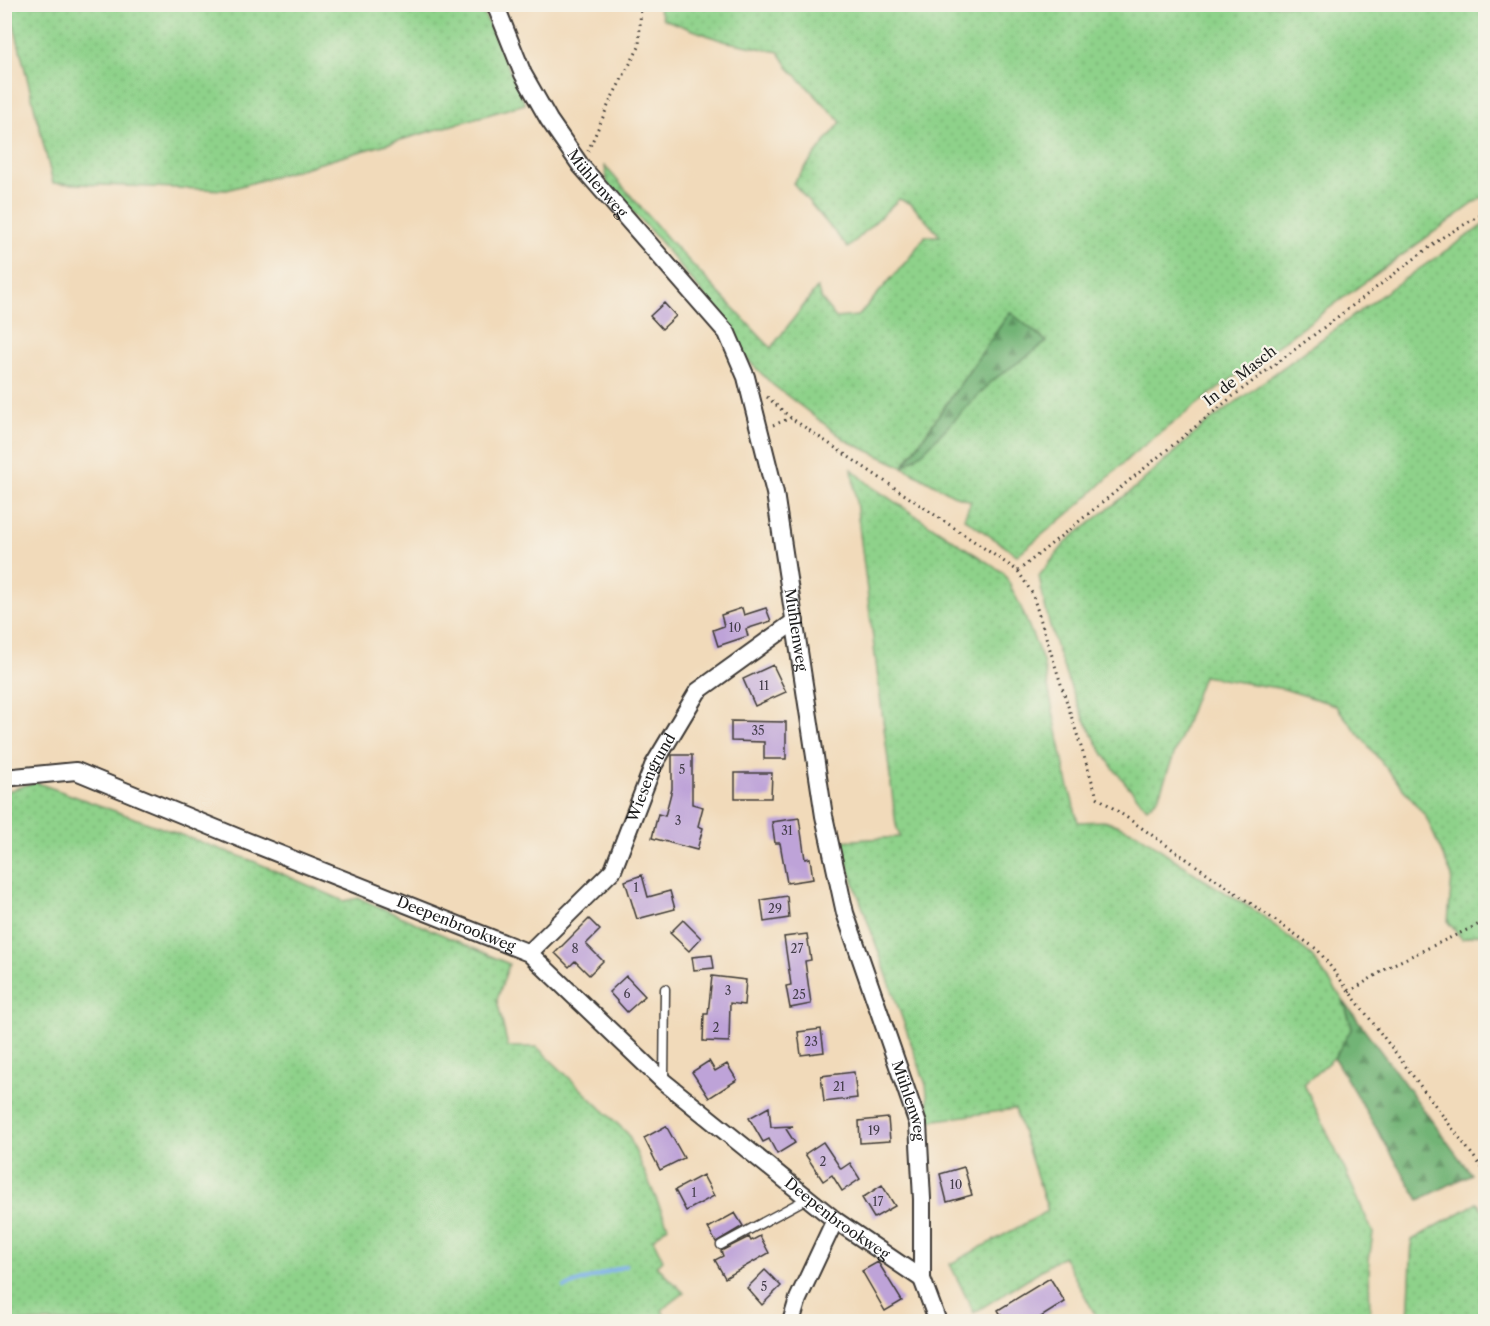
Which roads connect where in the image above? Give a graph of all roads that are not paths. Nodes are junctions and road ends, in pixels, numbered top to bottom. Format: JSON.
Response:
{"nodes":[{"id":1,"x":495,"y":4,"type":"edge"},
{"id":2,"x":795,"y":621,"type":"junction"},
{"id":3,"x":4,"y":778,"type":"edge"},
{"id":4,"x":529,"y":953,"type":"junction"},
{"id":5,"x":665,"y":989,"type":"dead end"},
{"id":6,"x":664,"y":1082,"type":"junction"},
{"id":7,"x":808,"y":1198,"type":"junction"},
{"id":8,"x":835,"y":1220,"type":"junction"},
{"id":9,"x":721,"y":1245,"type":"dead end"},
{"id":10,"x":922,"y":1279,"type":"junction"},
{"id":11,"x":791,"y":1322,"type":"edge"},
{"id":12,"x":938,"y":1322,"type":"edge"}],
"edges":[{"from":1,"to":2,"type":"street","name":"Mühlenweg"},
{"from":2,"to":4,"type":"street","name":"Wiesengrund"},
{"from":2,"to":10,"type":"street","name":"Mühlenweg"},
{"from":3,"to":4,"type":"street","name":"Deepenbrookweg"},
{"from":4,"to":6,"type":"street","name":"Deepenbrookweg"},
{"from":5,"to":6,"type":"lane"},
{"from":6,"to":7,"type":"street","name":"Deepenbrookweg"},
{"from":7,"to":8,"type":"street","name":"Deepenbrookweg"},
{"from":7,"to":9,"type":"lane"},
{"from":8,"to":10,"type":"street","name":"Deepenbrookweg"},
{"from":8,"to":11,"type":"street"},
{"from":10,"to":12,"type":"street","name":"Mühlenweg"}]}
